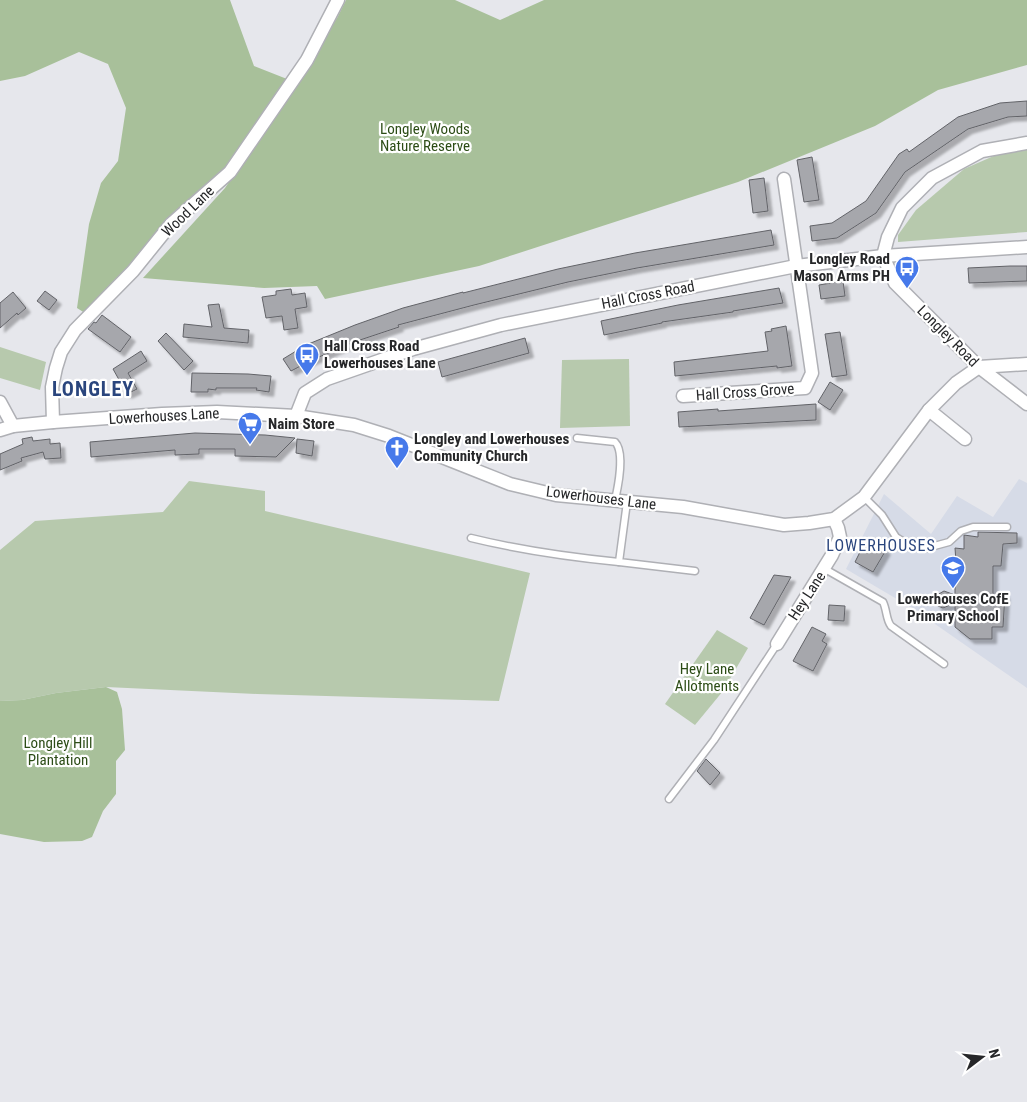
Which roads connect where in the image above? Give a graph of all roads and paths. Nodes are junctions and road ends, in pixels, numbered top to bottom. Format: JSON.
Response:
{"nodes":[{"id":1,"x":338,"y":0,"type":"edge"},
{"id":2,"x":1027,"y":143,"type":"edge"},
{"id":3,"x":784,"y":179,"type":"dead end"},
{"id":4,"x":1027,"y":247,"type":"edge"},
{"id":5,"x":883,"y":256,"type":"junction"},
{"id":6,"x":796,"y":266,"type":"junction"},
{"id":7,"x":1027,"y":364,"type":"edge"},
{"id":8,"x":979,"y":367,"type":"junction"},
{"id":9,"x":683,"y":396,"type":"dead end"},
{"id":10,"x":0,"y":402,"type":"edge"},
{"id":11,"x":1027,"y":404,"type":"edge"},
{"id":12,"x":929,"y":410,"type":"junction"},
{"id":13,"x":296,"y":416,"type":"junction"},
{"id":14,"x":53,"y":422,"type":"junction"},
{"id":15,"x":12,"y":426,"type":"junction"},
{"id":16,"x":0,"y":430,"type":"edge"},
{"id":17,"x":577,"y":438,"type":"dead end"},
{"id":18,"x":965,"y":439,"type":"dead end"},
{"id":19,"x":864,"y":497,"type":"junction"},
{"id":20,"x":621,"y":501,"type":"junction"},
{"id":21,"x":834,"y":519,"type":"junction"},
{"id":22,"x":1007,"y":527,"type":"dead end"},
{"id":23,"x":471,"y":538,"type":"dead end"},
{"id":24,"x":619,"y":562,"type":"junction"},
{"id":25,"x":825,"y":569,"type":"junction"},
{"id":26,"x":695,"y":571,"type":"dead end"},
{"id":27,"x":777,"y":644,"type":"joint"},
{"id":28,"x":944,"y":664,"type":"dead end"},
{"id":29,"x":668,"y":799,"type":"dead end"}],
"edges":[{"from":1,"to":14,"type":"street","name":"Wood Lane"},
{"from":2,"to":5,"type":"street"},
{"from":3,"to":6,"type":"street","name":"Hall Cross Grove"},
{"from":4,"to":5,"type":"street","name":"Hall Cross Road"},
{"from":5,"to":6,"type":"street","name":"Hall Cross Road"},
{"from":5,"to":8,"type":"street","name":"Longley Road"},
{"from":6,"to":9,"type":"street","name":"Hall Cross Grove"},
{"from":6,"to":13,"type":"street","name":"Hall Cross Road"},
{"from":7,"to":8,"type":"street"},
{"from":8,"to":11,"type":"street","name":"Longley Road"},
{"from":8,"to":12,"type":"street","name":"Lowerhouses Lane"},
{"from":10,"to":15,"type":"street"},
{"from":12,"to":18,"type":"street"},
{"from":12,"to":19,"type":"street","name":"Lowerhouses Lane"},
{"from":13,"to":14,"type":"street","name":"Lowerhouses Lane"},
{"from":13,"to":20,"type":"street","name":"Lowerhouses Lane"},
{"from":14,"to":15,"type":"street","name":"Lowerhouses Lane"},
{"from":15,"to":16,"type":"street","name":"Lowerhouses Lane"},
{"from":17,"to":20,"type":"lane"},
{"from":19,"to":21,"type":"street","name":"Lowerhouses Lane"},
{"from":19,"to":22,"type":"lane"},
{"from":20,"to":21,"type":"street","name":"Lowerhouses Lane"},
{"from":20,"to":24,"type":"lane"},
{"from":21,"to":25,"type":"street","name":"Hey Lane"},
{"from":23,"to":24,"type":"lane"},
{"from":24,"to":26,"type":"lane"},
{"from":25,"to":27,"type":"street","name":"Hey Lane"},
{"from":25,"to":28,"type":"lane"},
{"from":27,"to":29,"type":"lane"}]}
